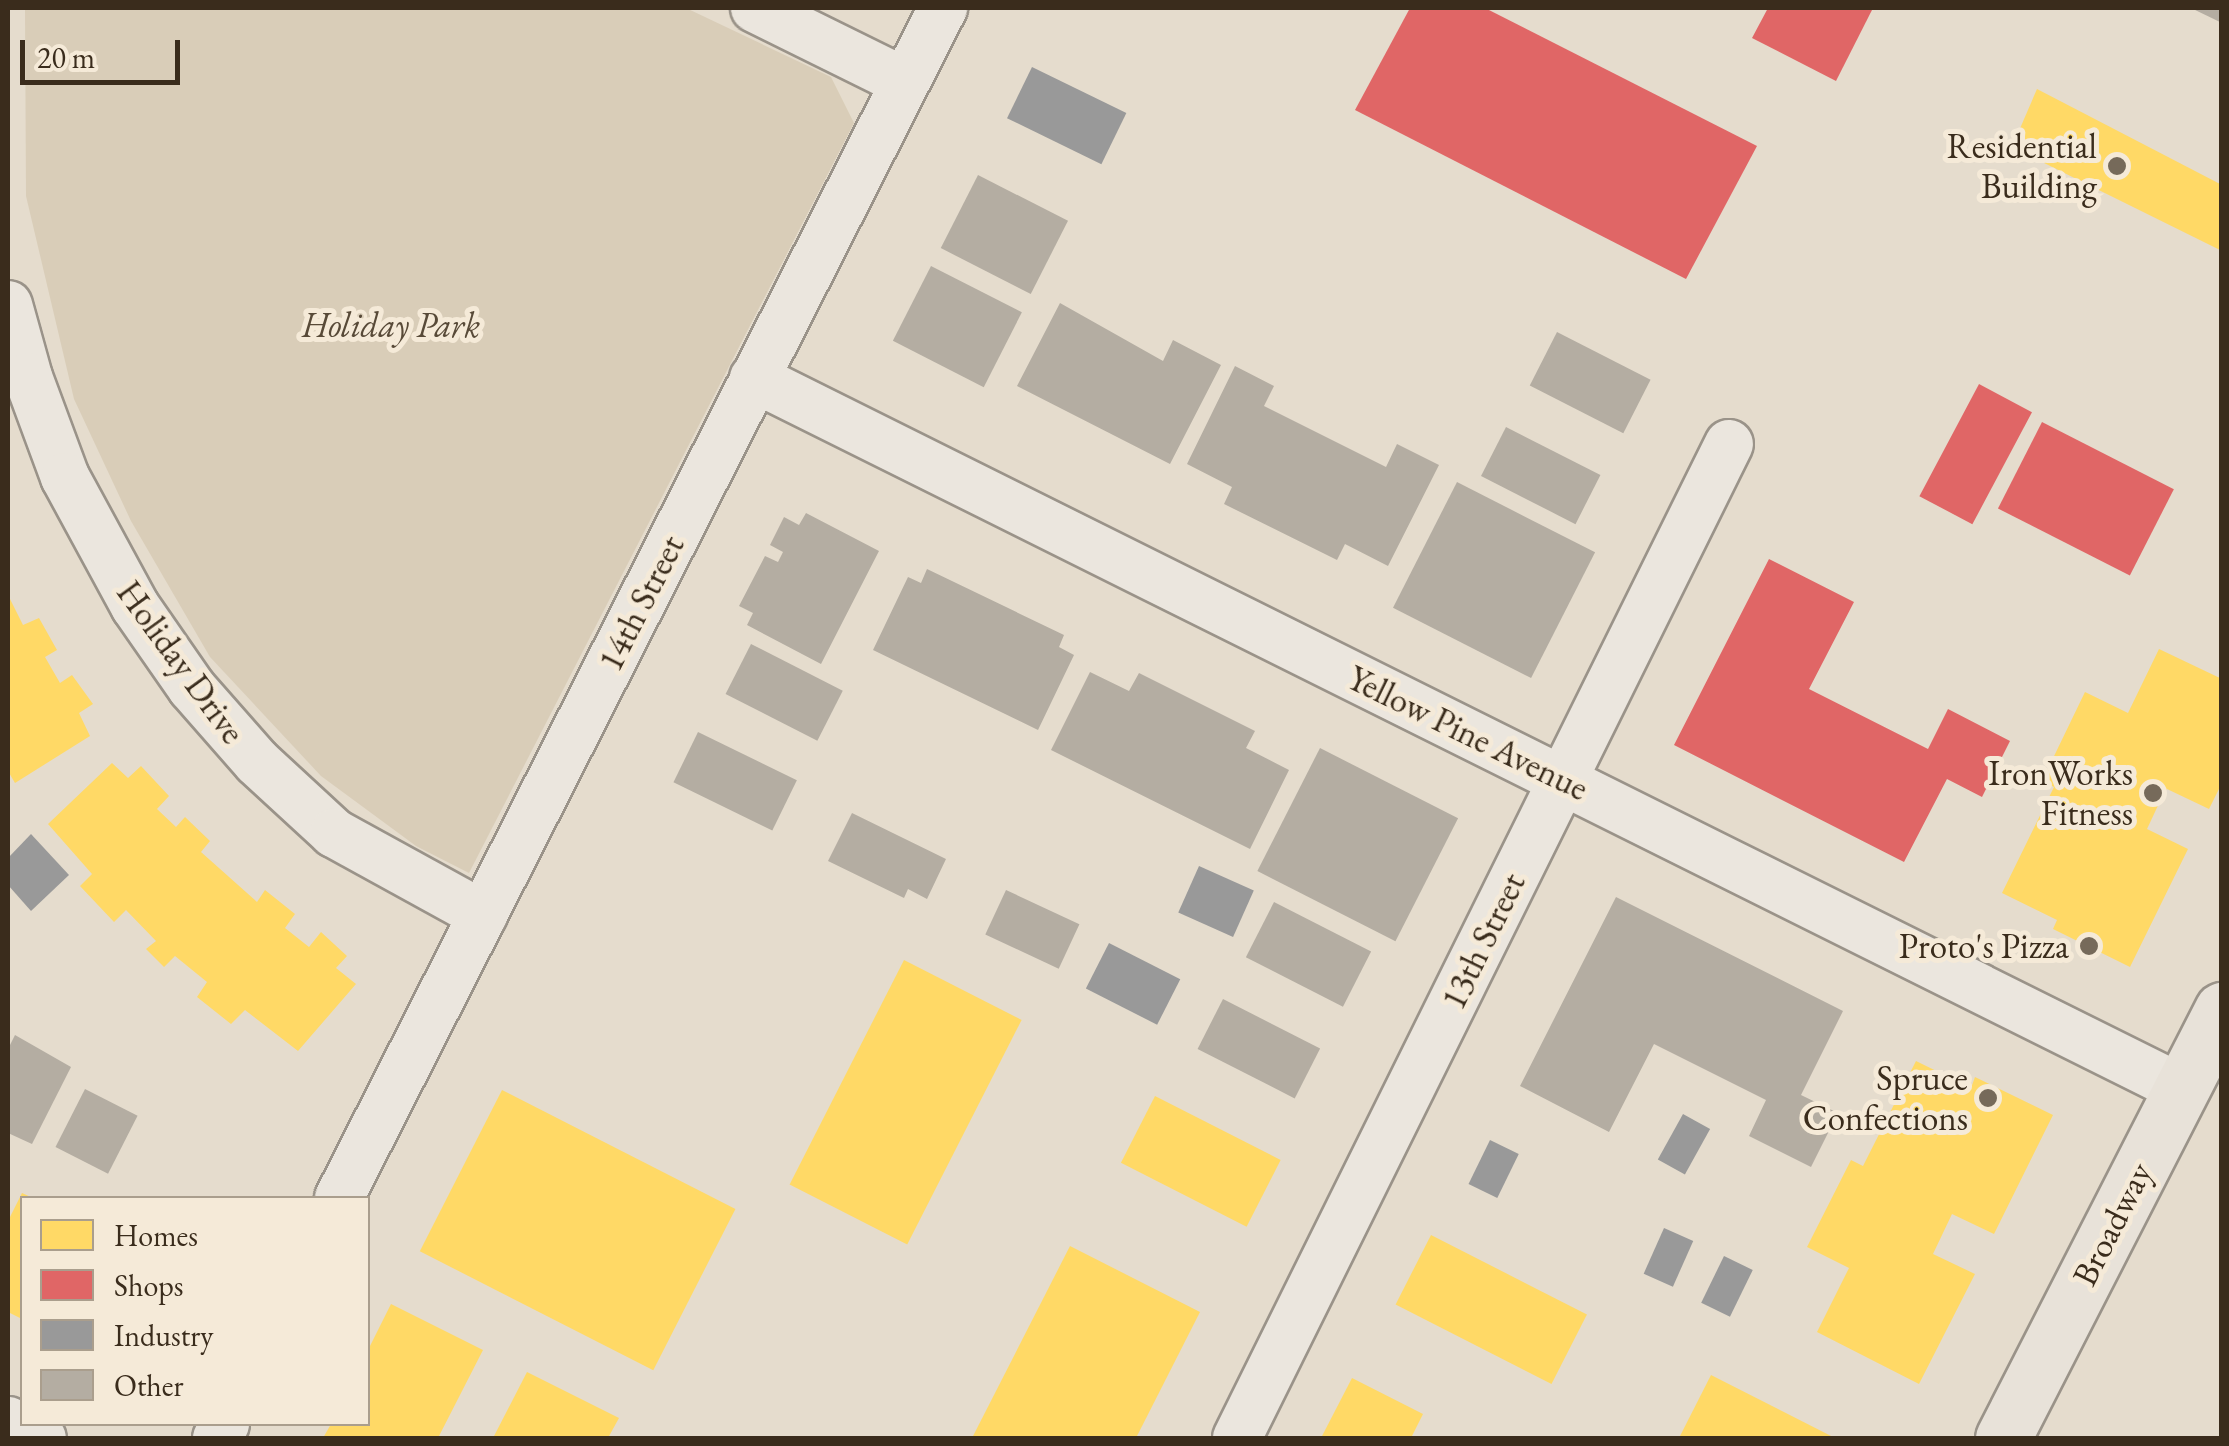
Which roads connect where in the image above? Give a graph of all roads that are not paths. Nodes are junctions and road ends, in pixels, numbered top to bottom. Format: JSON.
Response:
{"nodes":[{"id":1,"x":755,"y":8,"type":"edge"},
{"id":2,"x":943,"y":8,"type":"edge"},
{"id":3,"x":905,"y":82,"type":"junction"},
{"id":4,"x":8,"y":306,"type":"edge"},
{"id":5,"x":754,"y":378,"type":"junction"},
{"id":6,"x":1729,"y":444,"type":"dead end"},
{"id":7,"x":1562,"y":780,"type":"junction"},
{"id":8,"x":482,"y":914,"type":"junction"},
{"id":9,"x":2222,"y":1010,"type":"edge"},
{"id":10,"x":2182,"y":1089,"type":"junction"},
{"id":11,"x":339,"y":1196,"type":"edge"},
{"id":12,"x":8,"y":1421,"type":"edge"},
{"id":13,"x":42,"y":1438,"type":"edge"},
{"id":14,"x":1237,"y":1438,"type":"edge"},
{"id":15,"x":2003,"y":1438,"type":"edge"}],
"edges":[{"from":1,"to":3,"type":"street"},
{"from":2,"to":3,"type":"street","name":"14th Street"},
{"from":3,"to":5,"type":"street","name":"14th Street"},
{"from":4,"to":8,"type":"street","name":"Holiday Drive"},
{"from":5,"to":7,"type":"street","name":"Yellow Pine Avenue"},
{"from":5,"to":8,"type":"street","name":"14th Street"},
{"from":6,"to":7,"type":"street","name":"13th Street"},
{"from":7,"to":10,"type":"street","name":"Yellow Pine Avenue"},
{"from":7,"to":14,"type":"street","name":"13th Street"},
{"from":8,"to":11,"type":"street","name":"14th Street"},
{"from":9,"to":10,"type":"main road","name":"Broadway"},
{"from":10,"to":15,"type":"main road","name":"Broadway"},
{"from":12,"to":13,"type":"street"}]}
